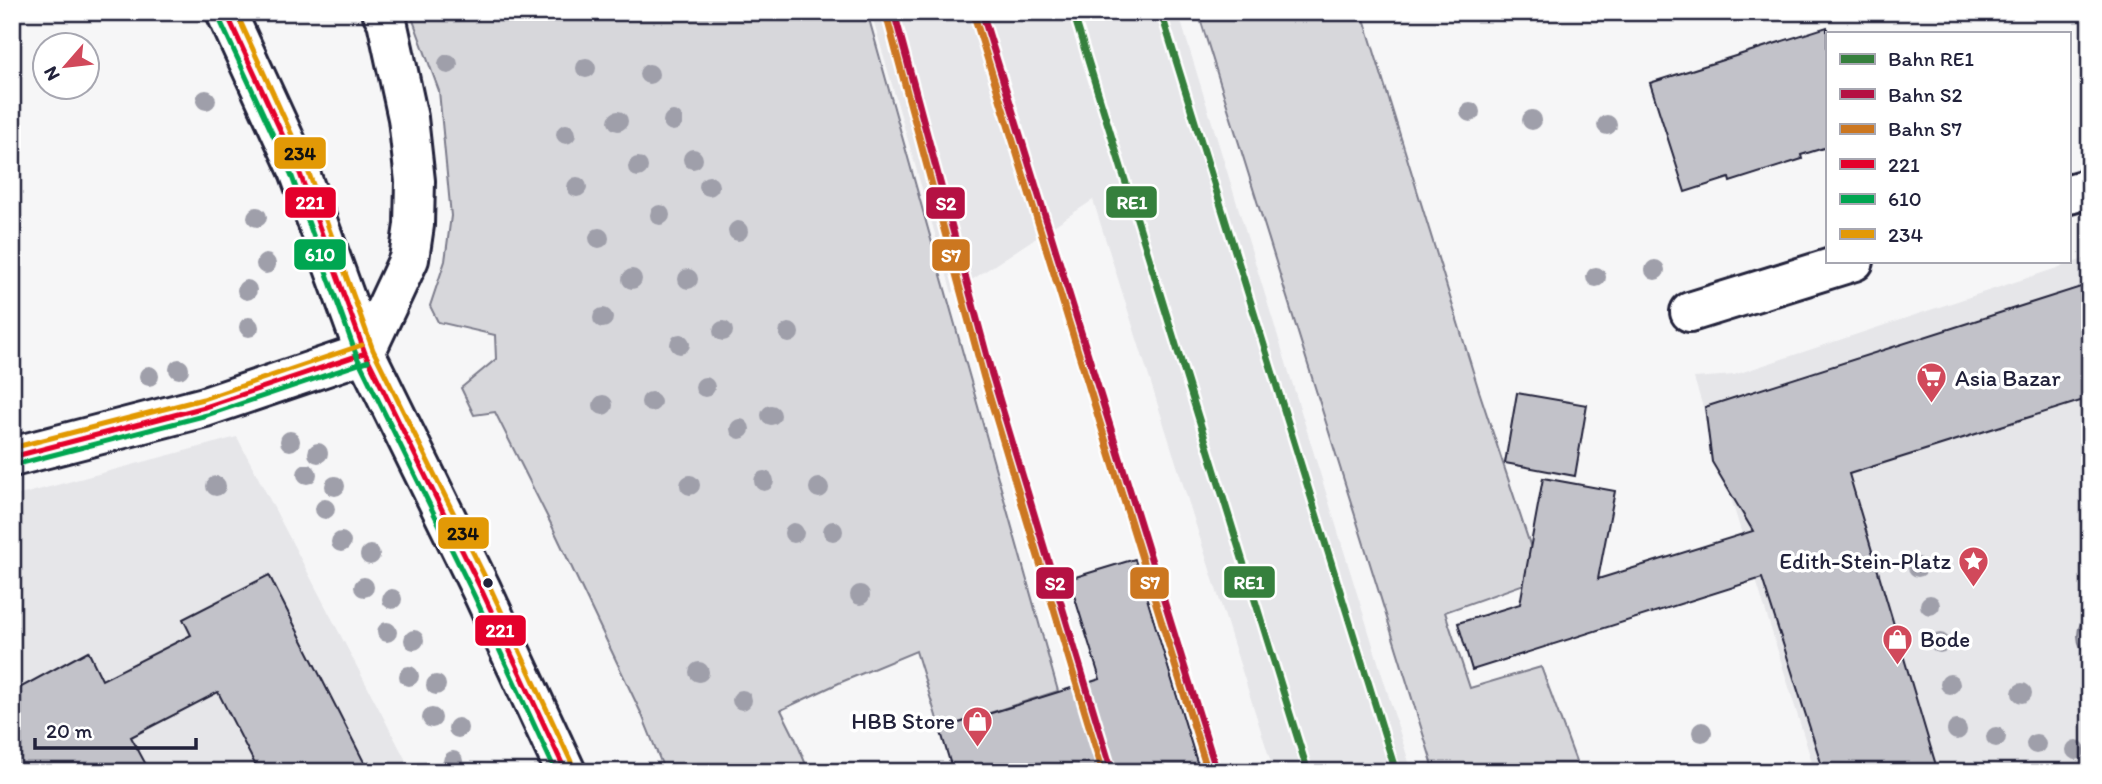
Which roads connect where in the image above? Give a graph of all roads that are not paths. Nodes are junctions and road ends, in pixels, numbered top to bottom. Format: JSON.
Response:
{"nodes":[{"id":1,"x":226,"y":12,"type":"edge"},
{"id":2,"x":382,"y":12,"type":"edge"},
{"id":3,"x":2090,"y":188,"type":"edge"},
{"id":4,"x":2070,"y":194,"type":"edge"},
{"id":5,"x":1851,"y":262,"type":"edge"},
{"id":6,"x":1690,"y":312,"type":"dead end"},
{"id":7,"x":365,"y":354,"type":"junction"},
{"id":8,"x":12,"y":457,"type":"edge"},
{"id":9,"x":566,"y":772,"type":"edge"}],
"edges":[{"from":1,"to":7,"type":"street"},
{"from":2,"to":7,"type":"street"},
{"from":3,"to":4,"type":"street"},
{"from":5,"to":6,"type":"street"},
{"from":7,"to":8,"type":"street"},
{"from":7,"to":9,"type":"street"}]}
